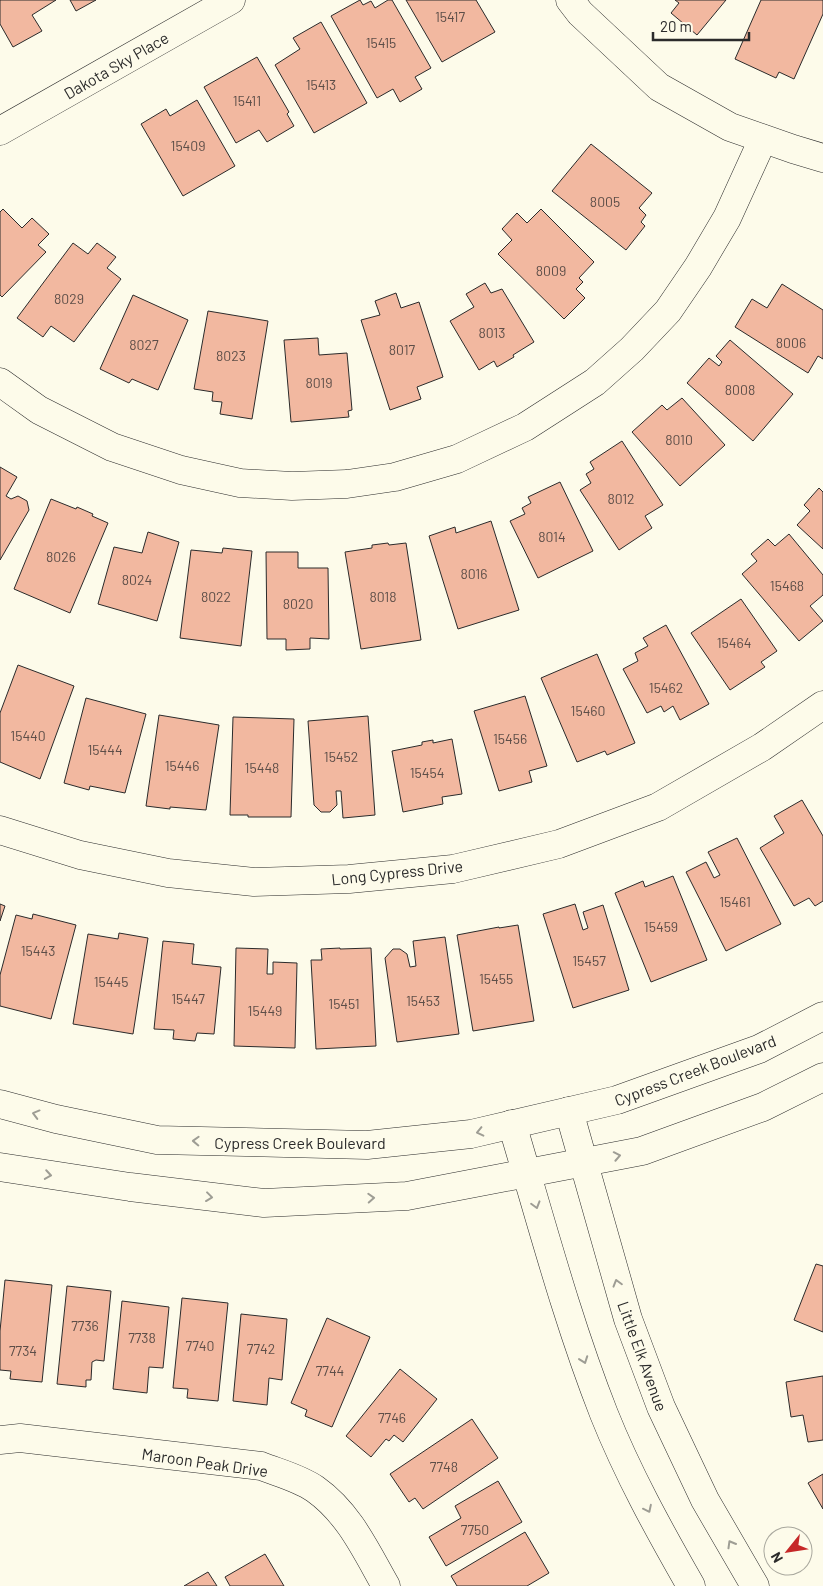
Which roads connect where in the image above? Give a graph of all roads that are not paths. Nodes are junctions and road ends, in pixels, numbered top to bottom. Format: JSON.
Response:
{"nodes":[{"id":1,"x":231,"y":0,"type":"edge"},
{"id":2,"x":570,"y":0,"type":"edge"},
{"id":3,"x":0,"y":131,"type":"edge"},
{"id":4,"x":763,"y":139,"type":"junction"},
{"id":5,"x":823,"y":158,"type":"edge"},
{"id":6,"x":0,"y":382,"type":"edge"},
{"id":7,"x":823,"y":705,"type":"edge"},
{"id":8,"x":0,"y":830,"type":"edge"},
{"id":9,"x":823,"y":1016,"type":"edge"},
{"id":10,"x":823,"y":1077,"type":"edge"},
{"id":11,"x":0,"y":1104,"type":"edge"},
{"id":12,"x":569,"y":1111,"type":"junction"},
{"id":13,"x":512,"y":1124,"type":"junction"},
{"id":14,"x":584,"y":1162,"type":"junction"},
{"id":15,"x":0,"y":1167,"type":"edge"},
{"id":16,"x":527,"y":1173,"type":"junction"},
{"id":17,"x":0,"y":1440,"type":"edge"},
{"id":18,"x":386,"y":1586,"type":"edge"},
{"id":19,"x":691,"y":1586,"type":"edge"},
{"id":20,"x":755,"y":1586,"type":"edge"}],
"edges":[{"from":1,"to":3,"type":"street","name":"Dakota Sky Place"},
{"from":2,"to":4,"type":"street"},
{"from":4,"to":5,"type":"street"},
{"from":4,"to":6,"type":"street"},
{"from":7,"to":8,"type":"street","name":"Long Cypress Drive"},
{"from":9,"to":12,"type":"street","name":"Cypress Creek Boulevard"},
{"from":14,"to":10,"type":"street","one_way":true},
{"from":13,"to":11,"type":"street","name":"Cypress Creek Boulevard","one_way":true},
{"from":12,"to":13,"type":"street","name":"Cypress Creek Boulevard"},
{"from":12,"to":14,"type":"street","name":"Little Elk Avenue"},
{"from":13,"to":16,"type":"street"},
{"from":14,"to":16,"type":"street"},
{"from":20,"to":14,"type":"street","name":"Little Elk Avenue","one_way":true},
{"from":15,"to":16,"type":"street","one_way":true},
{"from":16,"to":19,"type":"street","one_way":true},
{"from":17,"to":18,"type":"street","name":"Maroon Peak Drive"}]}
